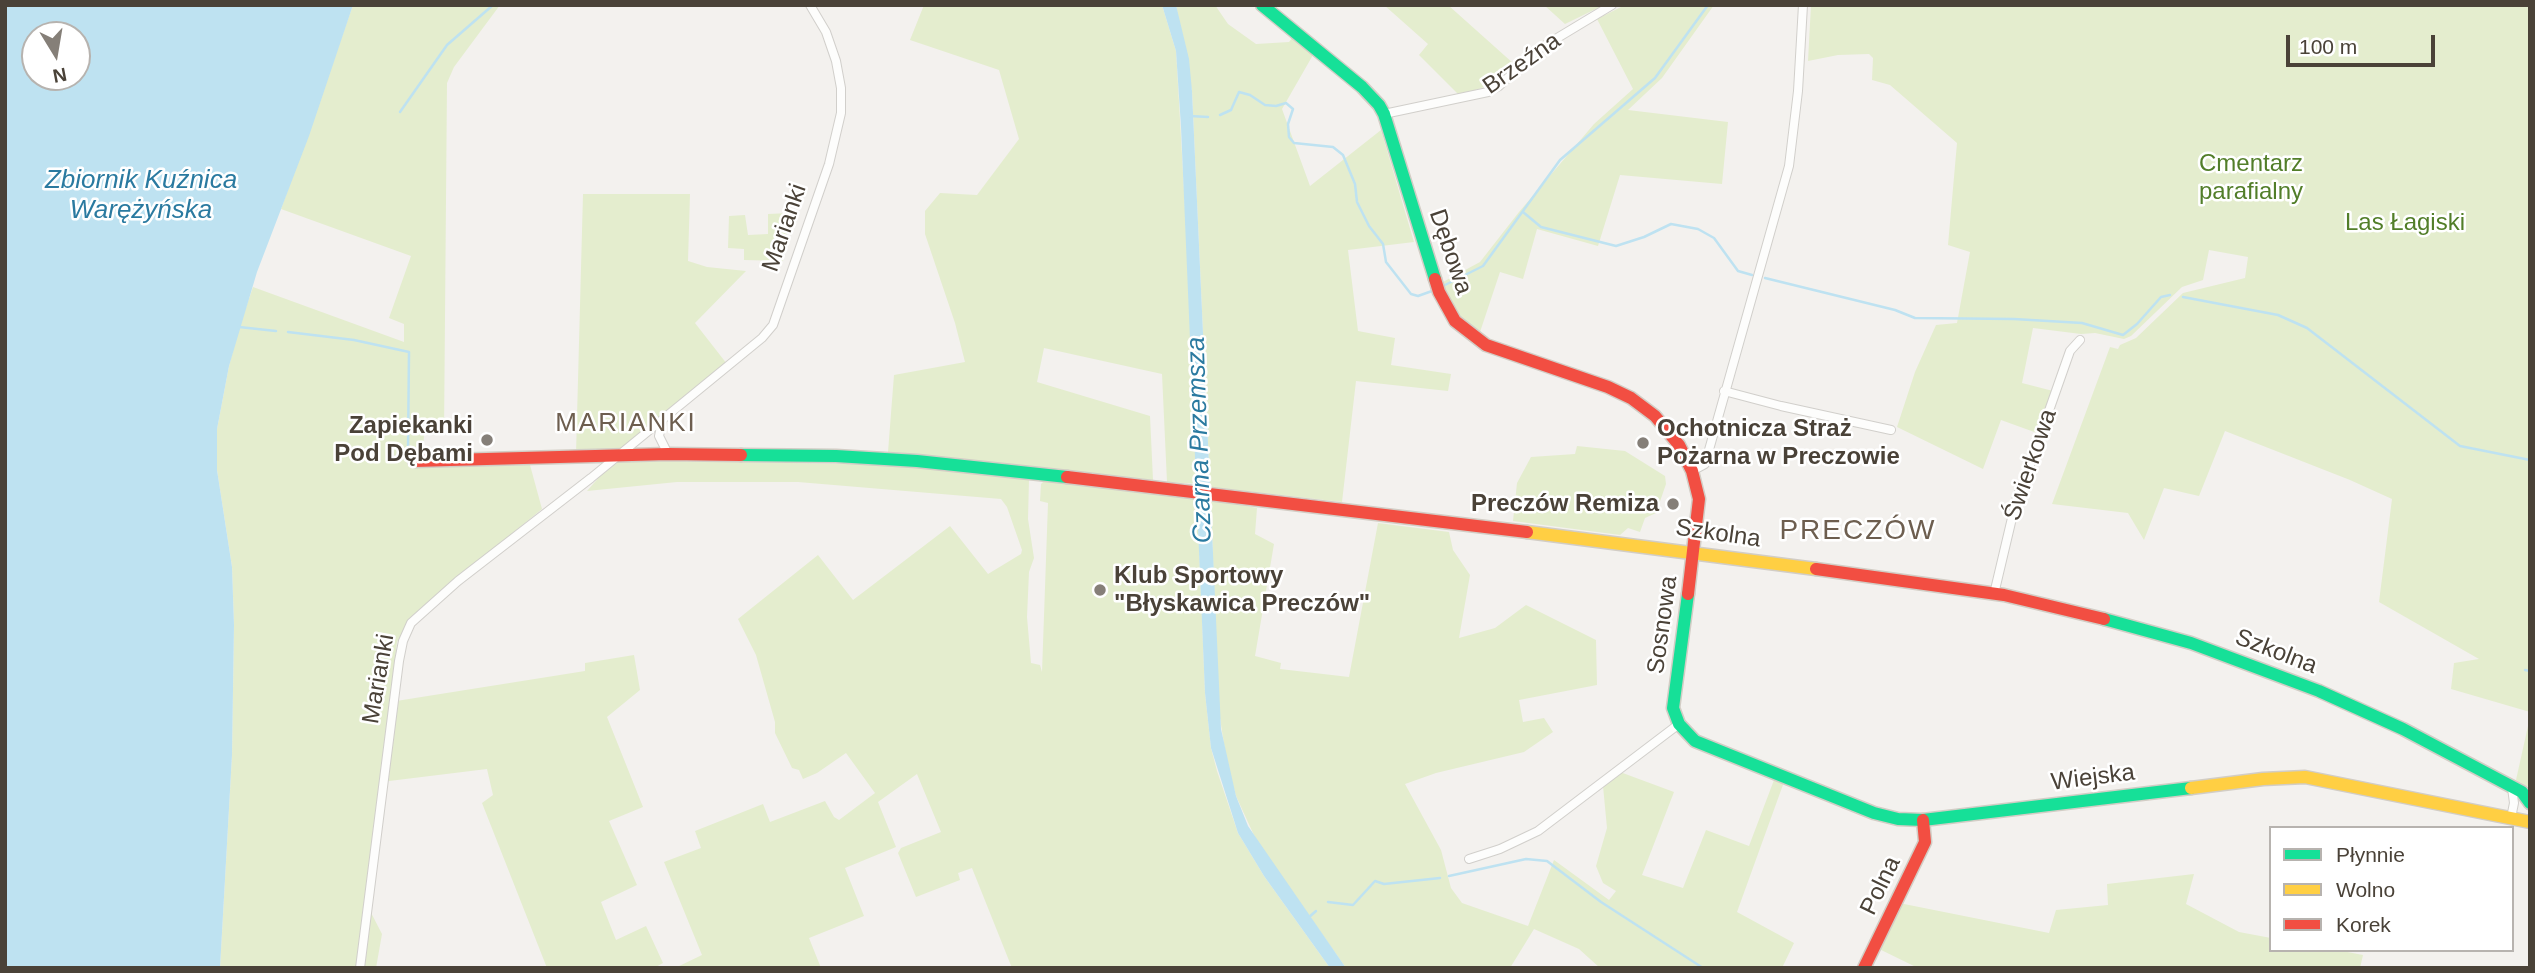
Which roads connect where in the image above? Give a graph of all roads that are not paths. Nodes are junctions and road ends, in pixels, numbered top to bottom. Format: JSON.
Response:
{"nodes":[{"id":1,"x":810,"y":5,"type":"edge"},
{"id":2,"x":1262,"y":5,"type":"edge"},
{"id":3,"x":1612,"y":5,"type":"edge"},
{"id":4,"x":1803,"y":5,"type":"edge"},
{"id":5,"x":1384,"y":114,"type":"junction"},
{"id":6,"x":2080,"y":340,"type":"dead end"},
{"id":7,"x":1724,"y":391,"type":"junction"},
{"id":8,"x":663,"y":420,"type":"junction"},
{"id":9,"x":1891,"y":430,"type":"dead end"},
{"id":10,"x":667,"y":454,"type":"junction"},
{"id":11,"x":620,"y":455,"type":"junction"},
{"id":12,"x":414,"y":461,"type":"dead end"},
{"id":13,"x":1692,"y":471,"type":"junction"},
{"id":14,"x":1694,"y":552,"type":"junction"},
{"id":15,"x":1994,"y":594,"type":"junction"},
{"id":16,"x":1679,"y":724,"type":"junction"},
{"id":17,"x":2512,"y":788,"type":"junction"},
{"id":18,"x":2530,"y":803,"type":"edge"},
{"id":19,"x":2511,"y":818,"type":"junction"},
{"id":20,"x":1923,"y":820,"type":"junction"},
{"id":21,"x":2530,"y":822,"type":"edge"},
{"id":22,"x":1469,"y":859,"type":"dead end"},
{"id":23,"x":360,"y":968,"type":"edge"},
{"id":24,"x":1864,"y":968,"type":"edge"}],
"edges":[{"from":1,"to":8,"type":"street","name":"Marianki"},
{"from":2,"to":5,"type":"street","name":"Dębowa"},
{"from":3,"to":5,"type":"street","name":"Brzeźna"},
{"from":4,"to":7,"type":"street"},
{"from":5,"to":13,"type":"street","name":"Dębowa"},
{"from":6,"to":15,"type":"street","name":"Świerkowa"},
{"from":7,"to":9,"type":"street"},
{"from":7,"to":13,"type":"street"},
{"from":8,"to":10,"type":"street"},
{"from":8,"to":11,"type":"street","name":"Marianki"},
{"from":10,"to":11,"type":"street"},
{"from":10,"to":14,"type":"street","name":"Szkolna"},
{"from":11,"to":12,"type":"street"},
{"from":11,"to":23,"type":"street","name":"Marianki"},
{"from":13,"to":14,"type":"street","name":"Sosnowa"},
{"from":14,"to":15,"type":"street","name":"Szkolna"},
{"from":14,"to":16,"type":"street","name":"Sosnowa"},
{"from":15,"to":17,"type":"street","name":"Szkolna"},
{"from":16,"to":20,"type":"street","name":"Wiejska"},
{"from":16,"to":22,"type":"street"},
{"from":17,"to":18,"type":"street","name":"Szkolna"},
{"from":17,"to":19,"type":"street"},
{"from":19,"to":20,"type":"street","name":"Wiejska"},
{"from":19,"to":21,"type":"street","name":"Wiejska"},
{"from":20,"to":24,"type":"street","name":"Polna"}]}
